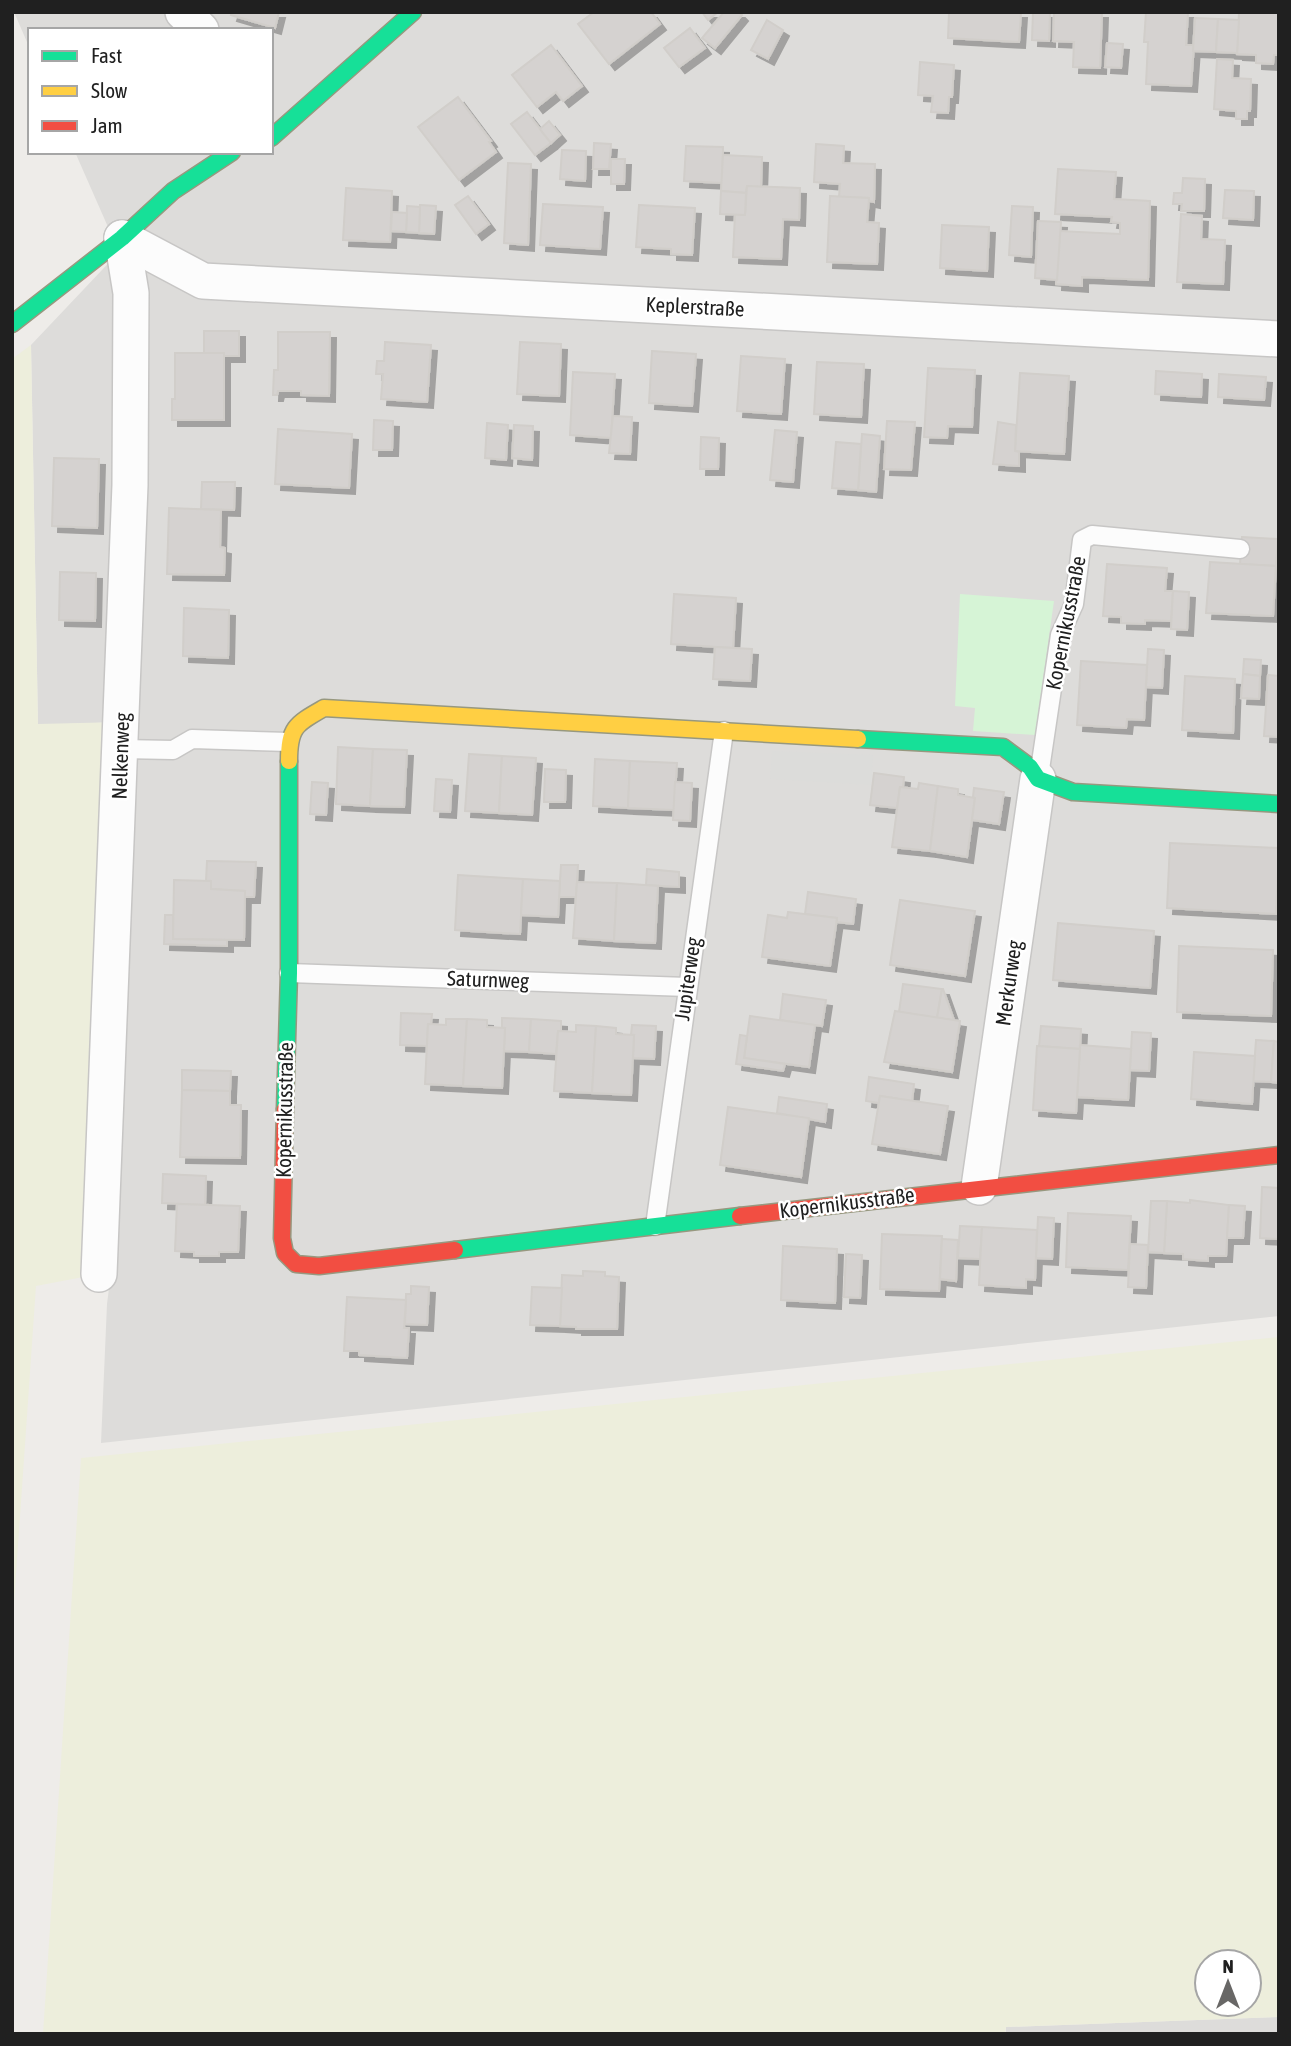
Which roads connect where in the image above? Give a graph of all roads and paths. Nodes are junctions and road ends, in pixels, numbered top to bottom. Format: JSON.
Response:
{"nodes":[{"id":1,"x":183,"y":12,"type":"edge"},
{"id":2,"x":414,"y":12,"type":"edge"},
{"id":3,"x":199,"y":28,"type":"edge"},
{"id":4,"x":274,"y":126,"type":"edge"},
{"id":5,"x":229,"y":154,"type":"edge"},
{"id":6,"x":167,"y":221,"type":"dead end"},
{"id":7,"x":122,"y":238,"type":"junction"},
{"id":8,"x":12,"y":324,"type":"edge"},
{"id":9,"x":1279,"y":339,"type":"edge"},
{"id":10,"x":1240,"y":549,"type":"dead end"},
{"id":11,"x":724,"y":731,"type":"junction"},
{"id":12,"x":289,"y":742,"type":"junction"},
{"id":13,"x":121,"y":749,"type":"junction"},
{"id":14,"x":1038,"y":779,"type":"junction"},
{"id":15,"x":1279,"y":804,"type":"edge"},
{"id":16,"x":289,"y":973,"type":"junction"},
{"id":17,"x":687,"y":987,"type":"junction"},
{"id":18,"x":1279,"y":1155,"type":"edge"},
{"id":19,"x":979,"y":1187,"type":"junction"},
{"id":20,"x":655,"y":1226,"type":"junction"},
{"id":21,"x":99,"y":1274,"type":"dead end"}],
"edges":[{"from":1,"to":3,"type":"street"},
{"from":2,"to":4,"type":"street"},
{"from":5,"to":7,"type":"street"},
{"from":6,"to":7,"type":"street"},
{"from":7,"to":8,"type":"street"},
{"from":7,"to":9,"type":"street","name":"Keplerstraße"},
{"from":7,"to":13,"type":"street","name":"Nelkenweg"},
{"from":10,"to":14,"type":"lane","name":"Kopernikusstraße"},
{"from":11,"to":12,"type":"street"},
{"from":11,"to":14,"type":"street"},
{"from":11,"to":17,"type":"lane","name":"Jupiterweg"},
{"from":12,"to":13,"type":"lane"},
{"from":12,"to":16,"type":"street","name":"Kopernikusstraße"},
{"from":13,"to":21,"type":"street","name":"Nelkenweg"},
{"from":14,"to":15,"type":"street"},
{"from":14,"to":19,"type":"street","name":"Merkurweg"},
{"from":16,"to":17,"type":"lane","name":"Saturnweg"},
{"from":16,"to":20,"type":"street","name":"Kopernikusstraße"},
{"from":17,"to":20,"type":"lane","name":"Jupiterweg"},
{"from":18,"to":19,"type":"street","name":"Kopernikusstraße"},
{"from":19,"to":20,"type":"street","name":"Kopernikusstraße"}]}
